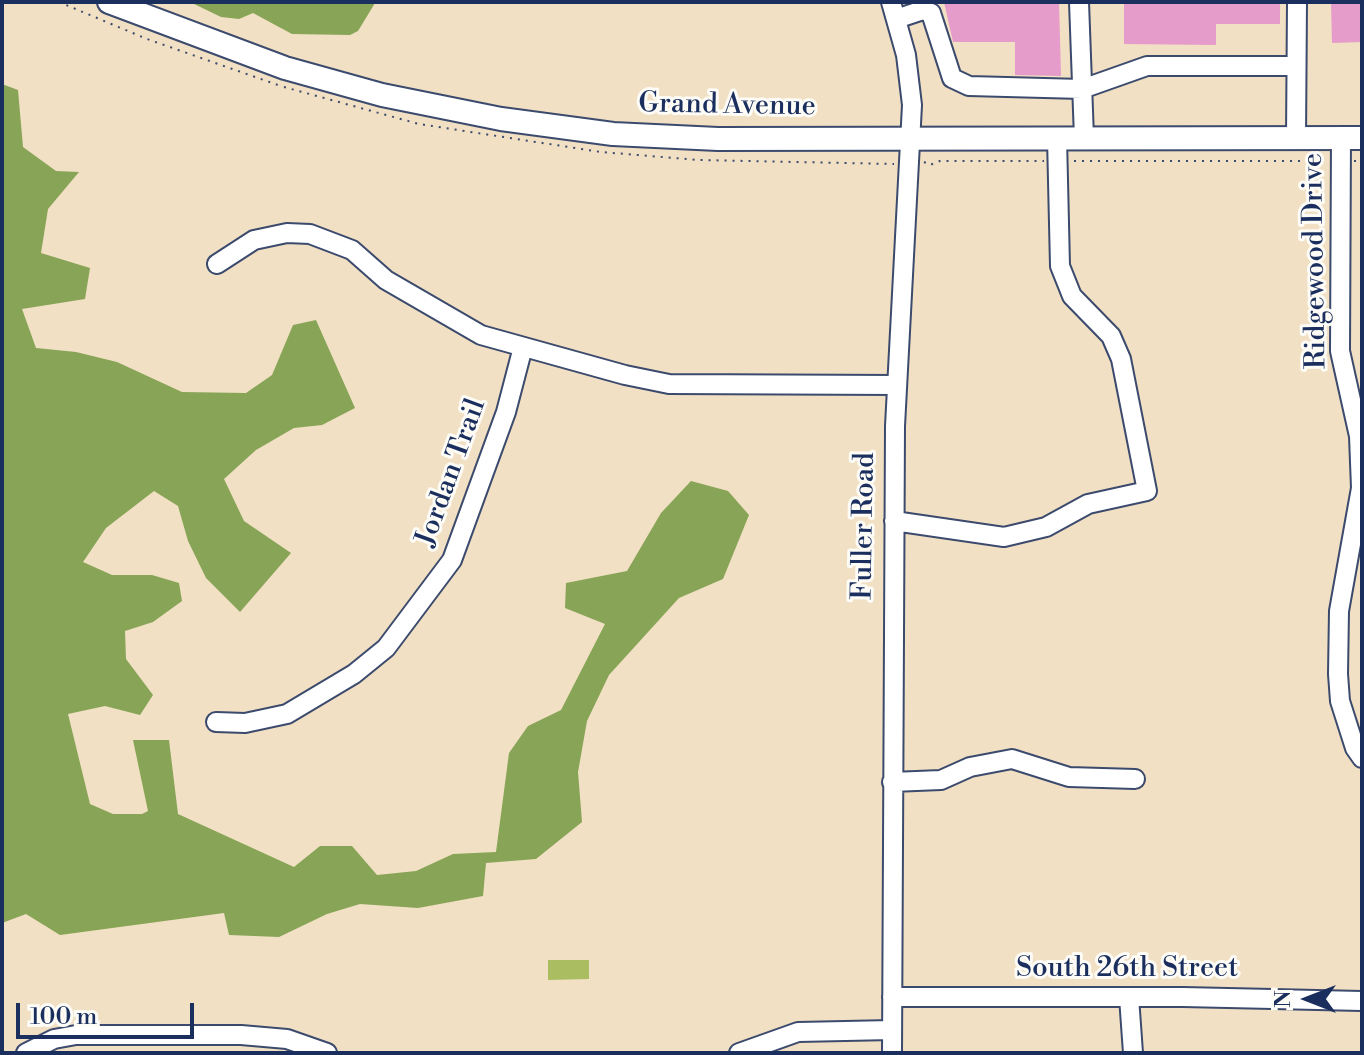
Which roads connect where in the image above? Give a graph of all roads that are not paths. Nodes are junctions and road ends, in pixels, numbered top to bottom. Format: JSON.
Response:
{"nodes":[{"id":1,"x":109,"y":2,"type":"edge"},
{"id":2,"x":1079,"y":2,"type":"edge"},
{"id":3,"x":1297,"y":2,"type":"edge"},
{"id":4,"x":894,"y":10,"type":"edge"},
{"id":5,"x":1296,"y":66,"type":"junction"},
{"id":6,"x":1082,"y":89,"type":"junction"},
{"id":7,"x":910,"y":138,"type":"junction"},
{"id":8,"x":1057,"y":138,"type":"junction"},
{"id":9,"x":1084,"y":138,"type":"junction"},
{"id":10,"x":1296,"y":138,"type":"junction"},
{"id":11,"x":1351,"y":138,"type":"edge"},
{"id":12,"x":217,"y":264,"type":"dead end"},
{"id":13,"x":523,"y":347,"type":"junction"},
{"id":14,"x":897,"y":385,"type":"junction"},
{"id":15,"x":894,"y":521,"type":"junction"},
{"id":16,"x":216,"y":722,"type":"dead end"},
{"id":17,"x":1362,"y":758,"type":"edge"},
{"id":18,"x":1135,"y":779,"type":"dead end"},
{"id":19,"x":892,"y":782,"type":"junction"},
{"id":20,"x":892,"y":997,"type":"junction"},
{"id":21,"x":1129,"y":997,"type":"junction"},
{"id":22,"x":1362,"y":1001,"type":"edge"},
{"id":23,"x":892,"y":1030,"type":"junction"},
{"id":24,"x":26,"y":1053,"type":"edge"},
{"id":25,"x":327,"y":1053,"type":"edge"},
{"id":26,"x":739,"y":1053,"type":"edge"},
{"id":27,"x":892,"y":1053,"type":"edge"},
{"id":28,"x":1133,"y":1053,"type":"edge"}],
"edges":[{"from":1,"to":7,"type":"main road","name":"Grand Avenue"},
{"from":2,"to":6,"type":"street"},
{"from":3,"to":5,"type":"street"},
{"from":4,"to":6,"type":"street"},
{"from":4,"to":7,"type":"street","name":"Fuller Road"},
{"from":5,"to":6,"type":"street"},
{"from":5,"to":10,"type":"street"},
{"from":6,"to":9,"type":"street"},
{"from":7,"to":8,"type":"main road","name":"Grand Avenue"},
{"from":7,"to":14,"type":"street","name":"Fuller Road"},
{"from":8,"to":9,"type":"main road","name":"Grand Avenue"},
{"from":8,"to":15,"type":"street"},
{"from":9,"to":10,"type":"main road","name":"Grand Avenue"},
{"from":10,"to":11,"type":"main road","name":"Grand Avenue"},
{"from":11,"to":17,"type":"street","name":"Ridgewood Drive"},
{"from":12,"to":13,"type":"street"},
{"from":13,"to":14,"type":"street"},
{"from":13,"to":16,"type":"street","name":"Jordan Trail"},
{"from":14,"to":15,"type":"street","name":"Fuller Road"},
{"from":15,"to":19,"type":"street","name":"Fuller Road"},
{"from":18,"to":19,"type":"street"},
{"from":19,"to":20,"type":"street","name":"Fuller Road"},
{"from":20,"to":21,"type":"street","name":"South 26th Street"},
{"from":20,"to":23,"type":"street","name":"Fuller Road"},
{"from":21,"to":22,"type":"street","name":"South 26th Street"},
{"from":21,"to":28,"type":"street"},
{"from":23,"to":26,"type":"street"},
{"from":23,"to":27,"type":"street","name":"Fuller Road"},
{"from":24,"to":25,"type":"street"}]}
